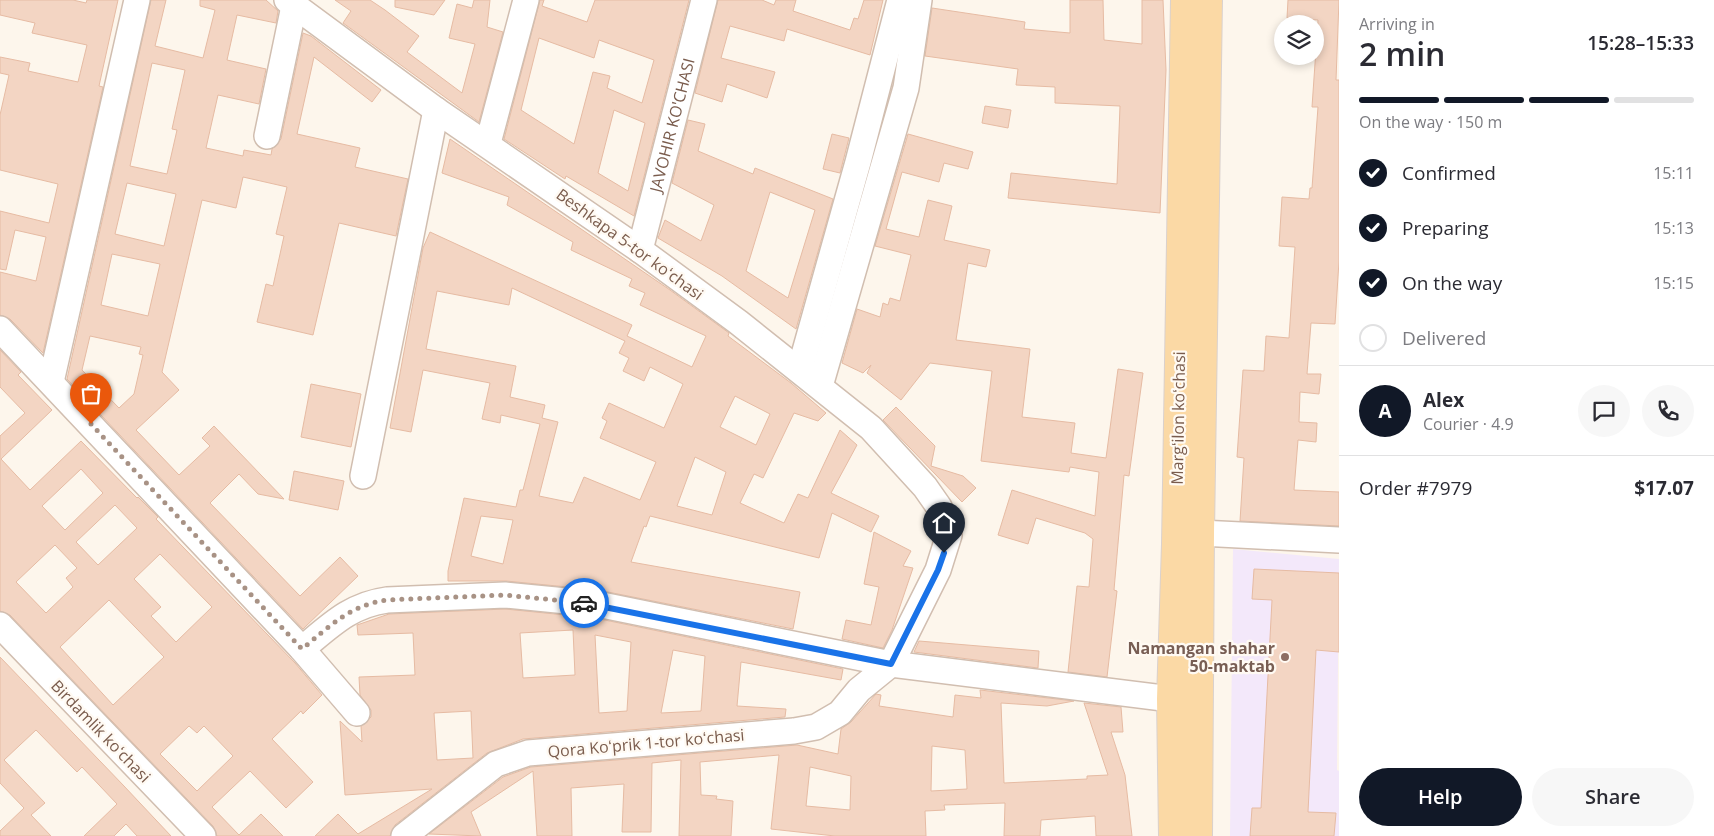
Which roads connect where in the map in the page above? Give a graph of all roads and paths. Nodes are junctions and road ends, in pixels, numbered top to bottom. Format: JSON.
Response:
{"nodes":[{"id":1,"x":137,"y":0,"type":"edge"},
{"id":2,"x":526,"y":0,"type":"edge"},
{"id":3,"x":704,"y":0,"type":"edge"},
{"id":4,"x":900,"y":0,"type":"edge"},
{"id":5,"x":919,"y":0,"type":"edge"},
{"id":6,"x":1185,"y":0,"type":"edge"},
{"id":7,"x":1208,"y":0,"type":"edge"},
{"id":8,"x":290,"y":3,"type":"edge"},
{"id":9,"x":436,"y":110,"type":"junction"},
{"id":10,"x":267,"y":136,"type":"dead end"},
{"id":11,"x":488,"y":143,"type":"junction"},
{"id":12,"x":640,"y":250,"type":"junction"},
{"id":13,"x":0,"y":329,"type":"edge"},
{"id":14,"x":800,"y":369,"type":"junction"},
{"id":15,"x":51,"y":382,"type":"junction"},
{"id":16,"x":820,"y":386,"type":"junction"},
{"id":17,"x":363,"y":476,"type":"dead end"},
{"id":18,"x":1200,"y":533,"type":"junction"},
{"id":19,"x":1339,"y":540,"type":"edge"},
{"id":20,"x":0,"y":625,"type":"edge"},
{"id":21,"x":302,"y":649,"type":"junction"},
{"id":22,"x":891,"y":664,"type":"junction"},
{"id":23,"x":1171,"y":699,"type":"junction"},
{"id":24,"x":357,"y":713,"type":"dead end"},
{"id":25,"x":203,"y":836,"type":"edge"},
{"id":26,"x":404,"y":836,"type":"edge"},
{"id":27,"x":1173,"y":836,"type":"edge"},
{"id":28,"x":1198,"y":836,"type":"edge"}],
"edges":[{"from":1,"to":15,"type":"street"},
{"from":2,"to":11,"type":"street"},
{"from":3,"to":12,"type":"street","name":"JAVOHIR KO'CHASI"},
{"from":4,"to":14,"type":"street"},
{"from":5,"to":16,"type":"street"},
{"from":6,"to":23,"type":"main road","name":"Margʻilon koʻchasi"},
{"from":7,"to":18,"type":"main road","name":"Margʻilon koʻchasi"},
{"from":8,"to":9,"type":"street","name":"Beshkapa 5-tor koʻchasi"},
{"from":8,"to":10,"type":"street","name":"Beshkapa 5-tor koʻchasi"},
{"from":9,"to":11,"type":"street","name":"Beshkapa 5-tor koʻchasi"},
{"from":9,"to":17,"type":"street"},
{"from":11,"to":12,"type":"street","name":"Beshkapa 5-tor koʻchasi"},
{"from":12,"to":14,"type":"street","name":"Beshkapa 5-tor koʻchasi"},
{"from":13,"to":15,"type":"street"},
{"from":14,"to":16,"type":"street","name":"Beshkapa 5-tor koʻchasi"},
{"from":15,"to":21,"type":"street"},
{"from":16,"to":22,"type":"street","name":"Beshkapa 5-tor koʻchasi"},
{"from":18,"to":19,"type":"street"},
{"from":18,"to":28,"type":"main road","name":"Margʻilon koʻchasi"},
{"from":20,"to":25,"type":"street","name":"Birdamlik koʻchasi"},
{"from":21,"to":22,"type":"street"},
{"from":21,"to":24,"type":"street"},
{"from":22,"to":23,"type":"street"},
{"from":22,"to":26,"type":"street","name":"Qora Koʻprik 1-tor koʻchasi"},
{"from":23,"to":27,"type":"main road","name":"Margʻilon koʻchasi"}]}
